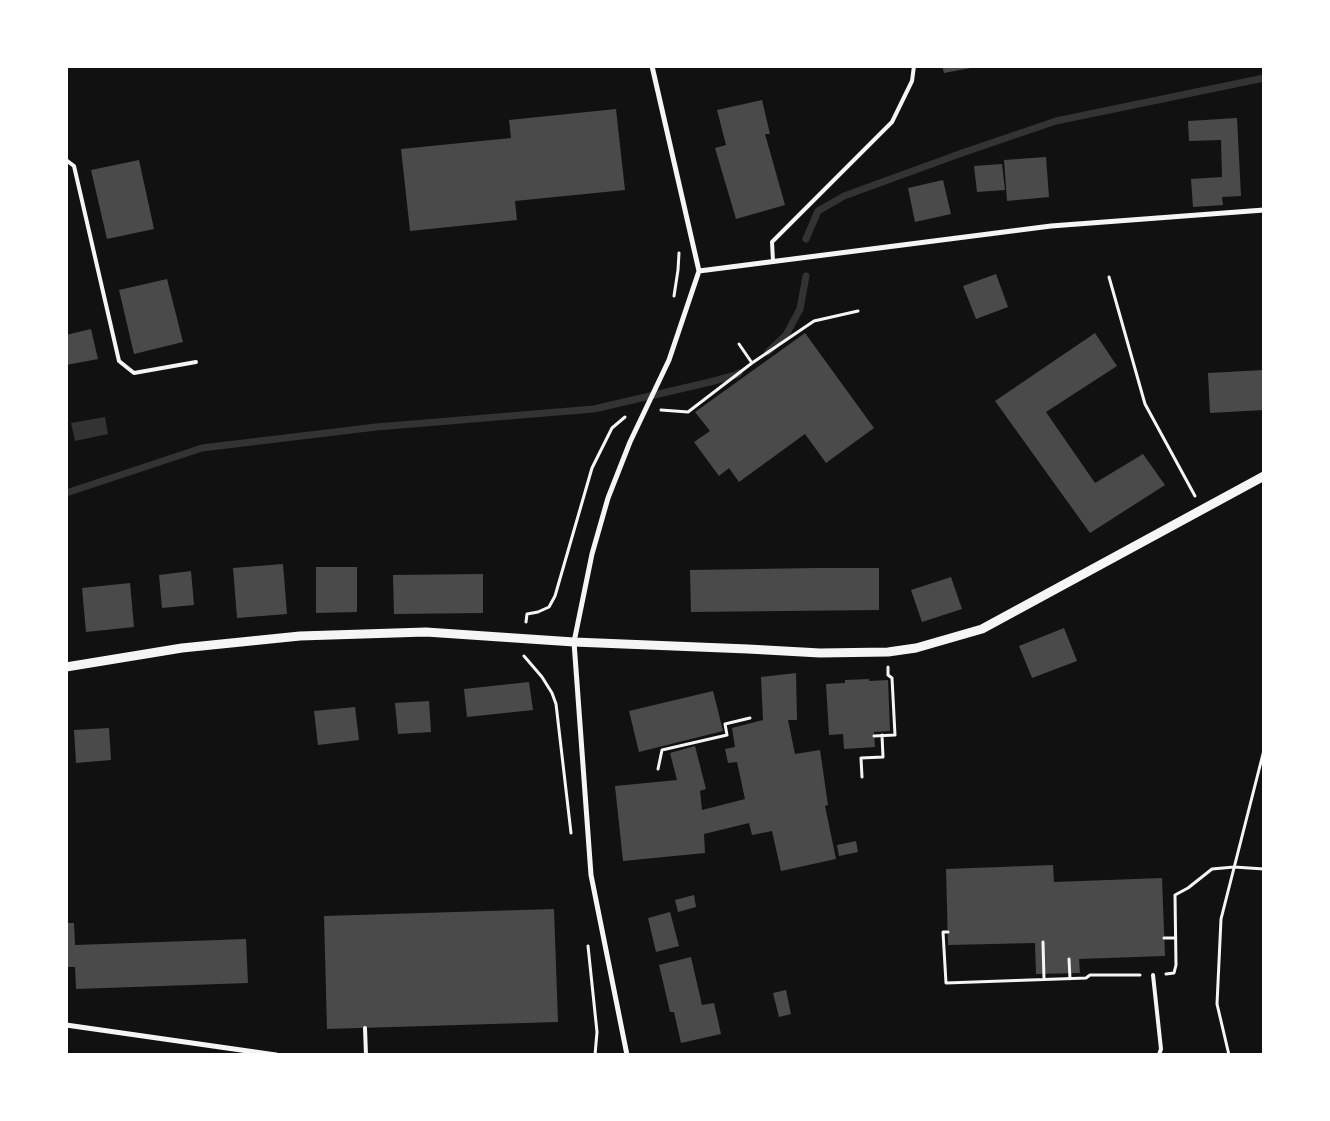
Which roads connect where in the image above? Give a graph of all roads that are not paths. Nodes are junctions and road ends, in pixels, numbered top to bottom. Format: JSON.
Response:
{"nodes":[{"id":1,"x":652,"y":66,"type":"edge"},
{"id":2,"x":914,"y":66,"type":"edge"},
{"id":3,"x":66,"y":160,"type":"edge"},
{"id":4,"x":1264,"y":210,"type":"edge"},
{"id":5,"x":773,"y":261,"type":"junction"},
{"id":6,"x":699,"y":271,"type":"junction"},
{"id":7,"x":196,"y":362,"type":"dead end"},
{"id":8,"x":1264,"y":476,"type":"edge"},
{"id":9,"x":574,"y":642,"type":"junction"},
{"id":10,"x":66,"y":667,"type":"edge"},
{"id":11,"x":1153,"y":975,"type":"road end"},
{"id":12,"x":66,"y":1025,"type":"edge"},
{"id":13,"x":365,"y":1028,"type":"dead end"},
{"id":14,"x":276,"y":1055,"type":"edge"},
{"id":15,"x":366,"y":1055,"type":"edge"},
{"id":16,"x":627,"y":1055,"type":"edge"},
{"id":17,"x":1159,"y":1055,"type":"edge"}],
"edges":[{"from":1,"to":6,"type":"street"},
{"from":2,"to":5,"type":"lane"},
{"from":3,"to":7,"type":"lane"},
{"from":4,"to":5,"type":"street"},
{"from":5,"to":6,"type":"street"},
{"from":6,"to":9,"type":"street"},
{"from":8,"to":9,"type":"street"},
{"from":9,"to":10,"type":"street"},
{"from":9,"to":16,"type":"street"},
{"from":11,"to":17,"type":"lane"},
{"from":12,"to":14,"type":"street"},
{"from":13,"to":15,"type":"lane"}]}
